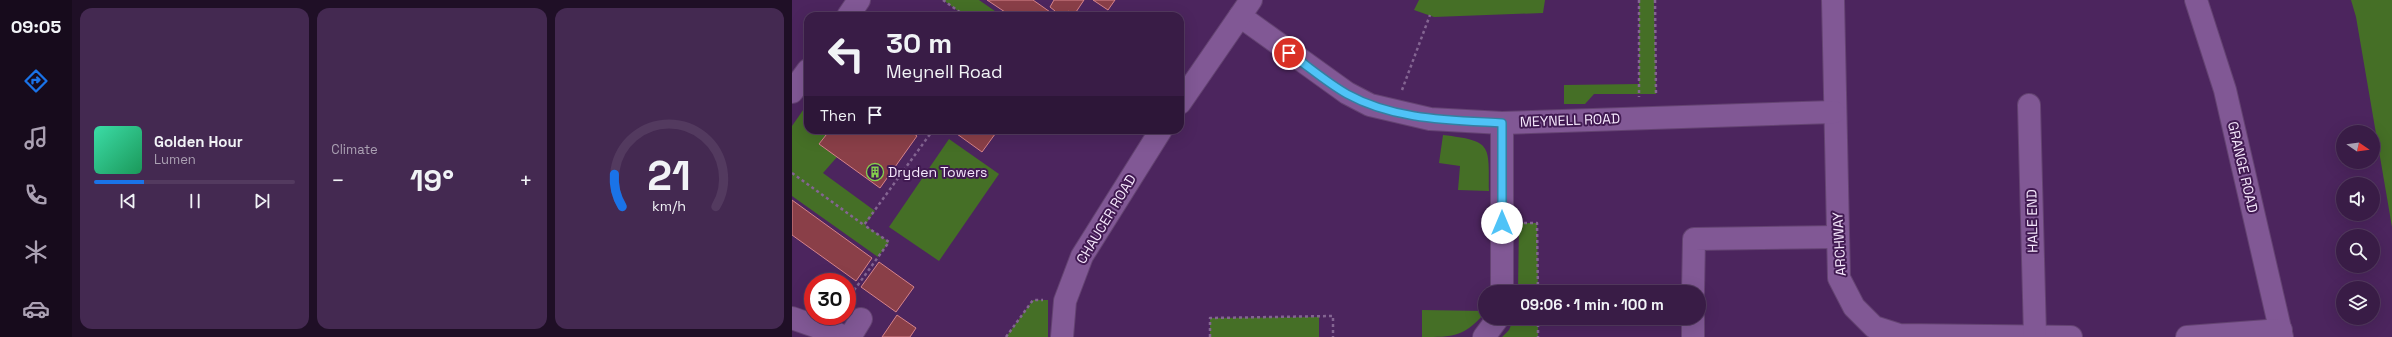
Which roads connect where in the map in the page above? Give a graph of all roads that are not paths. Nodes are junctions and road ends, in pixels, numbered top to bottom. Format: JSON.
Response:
{"nodes":[{"id":1,"x":859,"y":0,"type":"edge"},
{"id":2,"x":1833,"y":0,"type":"edge"},
{"id":3,"x":2196,"y":0,"type":"edge"},
{"id":4,"x":1246,"y":8,"type":"edge"},
{"id":5,"x":851,"y":12,"type":"edge"},
{"id":6,"x":804,"y":76,"type":"edge"},
{"id":7,"x":792,"y":92,"type":"edge"},
{"id":8,"x":1184,"y":97,"type":"edge"},
{"id":9,"x":2029,"y":105,"type":"dead end"},
{"id":10,"x":1834,"y":112,"type":"junction"},
{"id":11,"x":1502,"y":123,"type":"junction"},
{"id":12,"x":1158,"y":134,"type":"edge"},
{"id":13,"x":1838,"y":237,"type":"junction"},
{"id":14,"x":1502,"y":285,"type":"edge"},
{"id":15,"x":1694,"y":285,"type":"edge"},
{"id":16,"x":792,"y":318,"type":"edge"},
{"id":17,"x":1493,"y":325,"type":"edge"},
{"id":18,"x":1693,"y":325,"type":"edge"},
{"id":19,"x":2282,"y":334,"type":"edge"},
{"id":20,"x":2035,"y":336,"type":"edge"},
{"id":21,"x":846,"y":337,"type":"edge"},
{"id":22,"x":1062,"y":337,"type":"edge"},
{"id":23,"x":1484,"y":337,"type":"edge"},
{"id":24,"x":1693,"y":337,"type":"edge"},
{"id":25,"x":2071,"y":337,"type":"edge"},
{"id":26,"x":2187,"y":337,"type":"edge"}],
"edges":[{"from":1,"to":5,"type":"street"},
{"from":2,"to":10,"type":"street","name":"ARCHWAY"},
{"from":3,"to":19,"type":"street","name":"GRANGE ROAD"},
{"from":4,"to":8,"type":"street"},
{"from":4,"to":11,"type":"street","name":"MEYNELL ROAD"},
{"from":6,"to":7,"type":"street"},
{"from":9,"to":20,"type":"street","name":"HALE END"},
{"from":10,"to":11,"type":"street","name":"MEYNELL ROAD"},
{"from":10,"to":13,"type":"street","name":"ARCHWAY"},
{"from":11,"to":14,"type":"street"},
{"from":12,"to":22,"type":"street","name":"CHAUCER ROAD"},
{"from":13,"to":15,"type":"street"},
{"from":13,"to":20,"type":"street","name":"ARCHWAY"},
{"from":16,"to":21,"type":"street"},
{"from":17,"to":23,"type":"street"},
{"from":18,"to":24,"type":"street"},
{"from":19,"to":26,"type":"street"},
{"from":20,"to":25,"type":"street","name":"ARCHWAY"}]}
